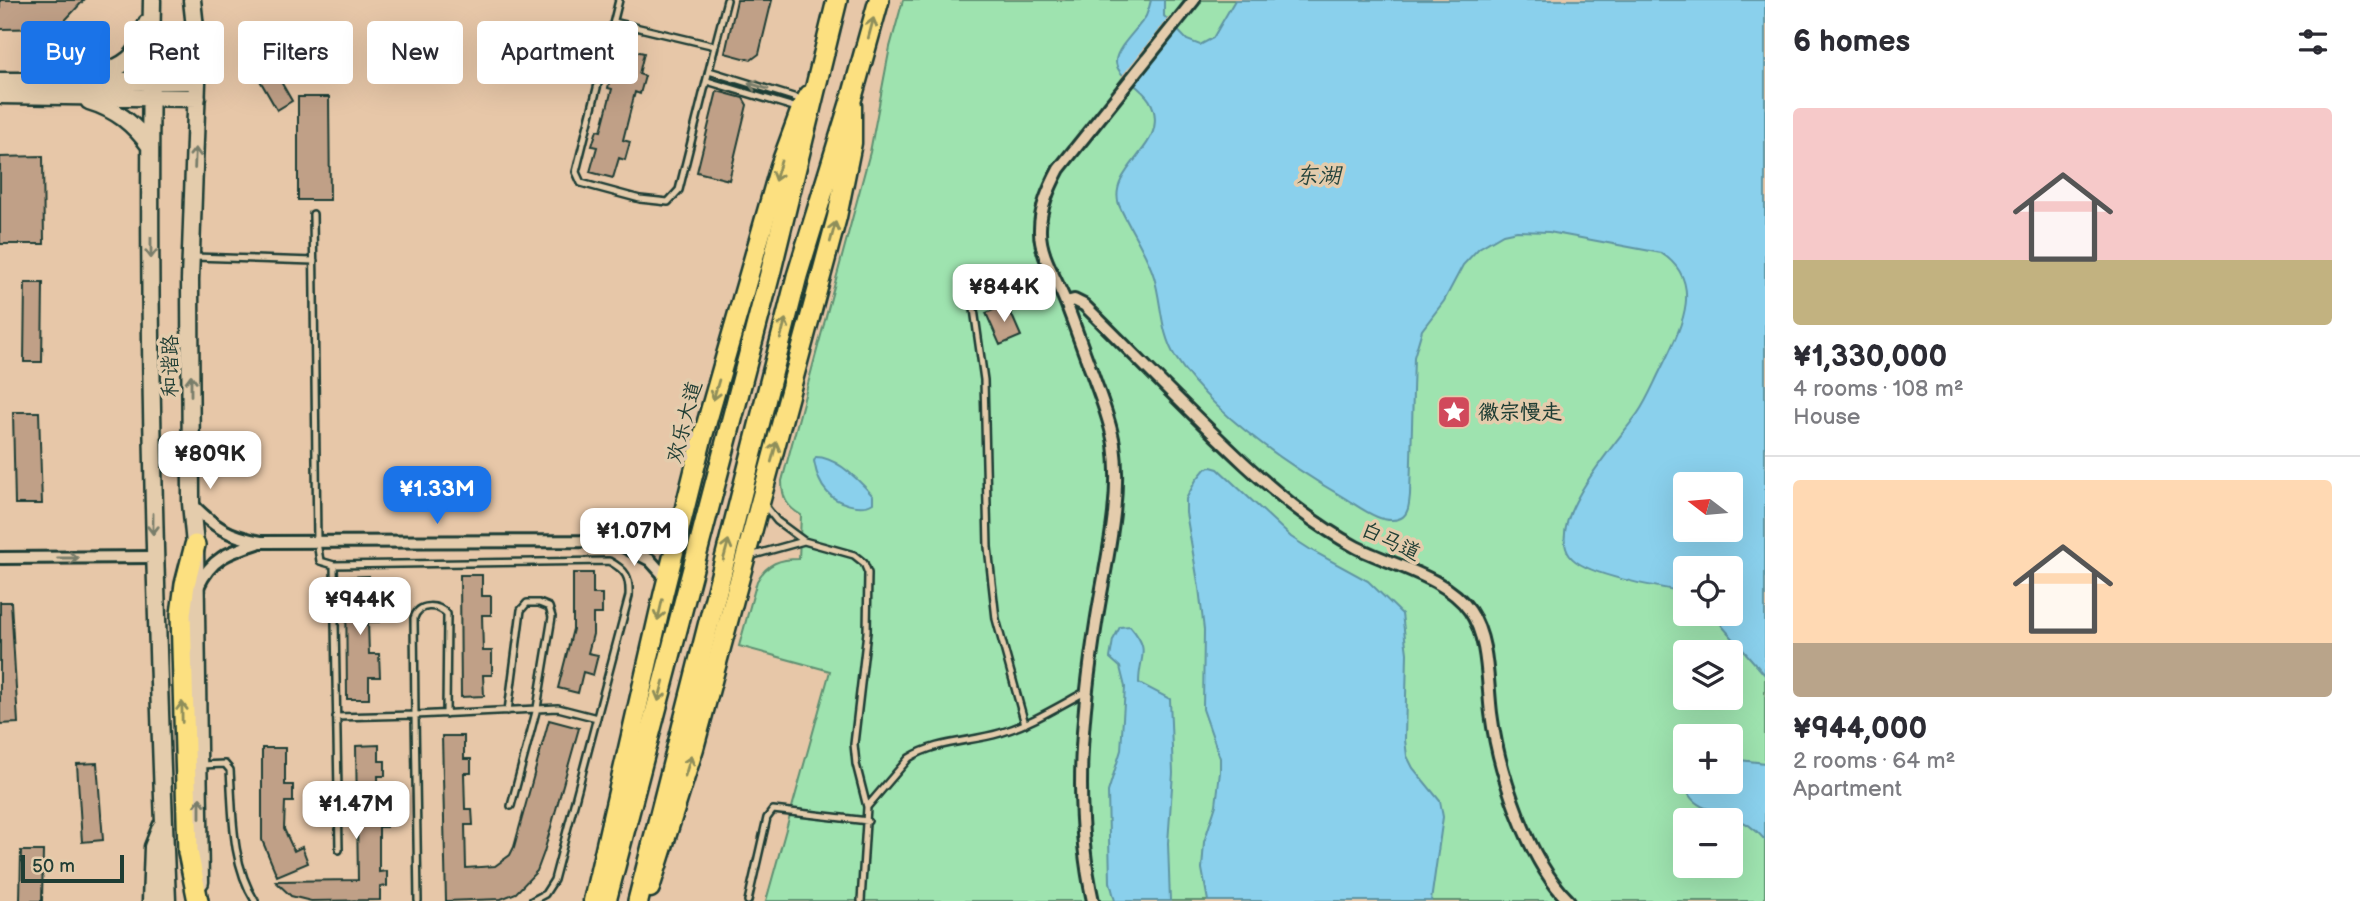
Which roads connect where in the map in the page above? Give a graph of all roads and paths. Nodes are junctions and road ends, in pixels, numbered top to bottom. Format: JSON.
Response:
{"nodes":[{"id":1,"x":150,"y":0,"type":"edge"},
{"id":2,"x":192,"y":0,"type":"edge"},
{"id":3,"x":204,"y":0,"type":"edge"},
{"id":4,"x":619,"y":0,"type":"edge"},
{"id":5,"x":727,"y":0,"type":"edge"},
{"id":6,"x":837,"y":0,"type":"edge"},
{"id":7,"x":878,"y":0,"type":"edge"},
{"id":8,"x":1194,"y":0,"type":"edge"},
{"id":9,"x":150,"y":21,"type":"edge"},
{"id":10,"x":194,"y":21,"type":"edge"},
{"id":11,"x":202,"y":21,"type":"edge"},
{"id":12,"x":614,"y":21,"type":"edge"},
{"id":13,"x":638,"y":28,"type":"edge"},
{"id":14,"x":715,"y":46,"type":"junction"},
{"id":15,"x":110,"y":70,"type":"edge"},
{"id":16,"x":709,"y":71,"type":"junction"},
{"id":17,"x":0,"y":81,"type":"edge"},
{"id":18,"x":21,"y":81,"type":"edge"},
{"id":19,"x":707,"y":81,"type":"junction"},
{"id":20,"x":151,"y":84,"type":"edge"},
{"id":21,"x":197,"y":84,"type":"edge"},
{"id":22,"x":598,"y":84,"type":"edge"},
{"id":23,"x":0,"y":96,"type":"edge"},
{"id":24,"x":77,"y":97,"type":"junction"},
{"id":25,"x":852,"y":97,"type":"junction"},
{"id":26,"x":150,"y":98,"type":"junction"},
{"id":27,"x":197,"y":98,"type":"junction"},
{"id":28,"x":807,"y":99,"type":"junction"},
{"id":29,"x":150,"y":146,"type":"junction"},
{"id":30,"x":313,"y":214,"type":"dead end"},
{"id":31,"x":191,"y":257,"type":"junction"},
{"id":32,"x":314,"y":261,"type":"junction"},
{"id":33,"x":1066,"y":302,"type":"junction"},
{"id":34,"x":974,"y":309,"type":"dead end"},
{"id":35,"x":761,"y":500,"type":"junction"},
{"id":36,"x":191,"y":503,"type":"junction"},
{"id":37,"x":681,"y":525,"type":"junction"},
{"id":38,"x":613,"y":541,"type":"junction"},
{"id":39,"x":804,"y":541,"type":"junction"},
{"id":40,"x":261,"y":542,"type":"junction"},
{"id":41,"x":317,"y":542,"type":"junction"},
{"id":42,"x":195,"y":545,"type":"junction"},
{"id":43,"x":153,"y":557,"type":"junction"},
{"id":44,"x":0,"y":558,"type":"edge"},
{"id":45,"x":746,"y":558,"type":"junction"},
{"id":46,"x":334,"y":565,"type":"junction"},
{"id":47,"x":667,"y":579,"type":"junction"},
{"id":48,"x":196,"y":592,"type":"junction"},
{"id":49,"x":1085,"y":692,"type":"junction"},
{"id":50,"x":537,"y":708,"type":"junction"},
{"id":51,"x":508,"y":711,"type":"junction"},
{"id":52,"x":446,"y":714,"type":"junction"},
{"id":53,"x":415,"y":715,"type":"junction"},
{"id":54,"x":336,"y":717,"type":"junction"},
{"id":55,"x":597,"y":718,"type":"junction"},
{"id":56,"x":1025,"y":724,"type":"junction"},
{"id":57,"x":200,"y":765,"type":"junction"},
{"id":58,"x":510,"y":806,"type":"dead end"},
{"id":59,"x":867,"y":807,"type":"junction"},
{"id":60,"x":868,"y":821,"type":"junction"},
{"id":61,"x":163,"y":822,"type":"junction"},
{"id":62,"x":339,"y":850,"type":"dead end"},
{"id":63,"x":151,"y":901,"type":"edge"},
{"id":64,"x":167,"y":901,"type":"edge"},
{"id":65,"x":199,"y":901,"type":"edge"},
{"id":66,"x":255,"y":901,"type":"edge"},
{"id":67,"x":418,"y":901,"type":"edge"},
{"id":68,"x":532,"y":901,"type":"edge"},
{"id":69,"x":593,"y":901,"type":"edge"},
{"id":70,"x":606,"y":901,"type":"edge"},
{"id":71,"x":638,"y":901,"type":"edge"},
{"id":72,"x":646,"y":901,"type":"edge"},
{"id":73,"x":748,"y":901,"type":"edge"},
{"id":74,"x":861,"y":901,"type":"edge"},
{"id":75,"x":1093,"y":901,"type":"edge"},
{"id":76,"x":1569,"y":901,"type":"edge"}],
"edges":[{"from":1,"to":9,"type":"main road","name":"和谐路"},
{"from":1,"to":15,"type":"main road"},
{"from":2,"to":10,"type":"main road","name":"和谐路"},
{"from":3,"to":11,"type":"main road"},
{"from":4,"to":12,"type":"lane"},
{"from":5,"to":14,"type":"lane"},
{"from":6,"to":28,"type":"highway","name":"欢乐大道"},
{"from":25,"to":7,"type":"highway","one_way":true},
{"from":8,"to":33,"type":"street"},
{"from":13,"to":14,"type":"lane"},
{"from":14,"to":16,"type":"lane"},
{"from":16,"to":19,"type":"lane"},
{"from":28,"to":16,"type":"lane","one_way":true},
{"from":17,"to":18,"type":"main road"},
{"from":19,"to":22,"type":"lane"},
{"from":19,"to":28,"type":"lane"},
{"from":20,"to":26,"type":"main road","name":"和谐路"},
{"from":21,"to":27,"type":"main road","name":"和谐路"},
{"from":23,"to":24,"type":"main road"},
{"from":24,"to":26,"type":"main road"},
{"from":24,"to":29,"type":"main road"},
{"from":35,"to":25,"type":"main road","one_way":true},
{"from":71,"to":25,"type":"highway","one_way":true},
{"from":26,"to":27,"type":"main road"},
{"from":26,"to":29,"type":"main road","name":"和谐路"},
{"from":31,"to":27,"type":"main road","name":"和谐路","one_way":true},
{"from":28,"to":37,"type":"main road","name":"欢乐大道","one_way":true},
{"from":28,"to":70,"type":"highway","name":"欢乐大道","one_way":true},
{"from":29,"to":43,"type":"main road","name":"和谐路","one_way":true},
{"from":30,"to":32,"type":"lane"},
{"from":31,"to":32,"type":"lane"},
{"from":36,"to":31,"type":"main road","name":"和谐路","one_way":true},
{"from":32,"to":41,"type":"lane"},
{"from":33,"to":49,"type":"street"},
{"from":33,"to":76,"type":"street","name":"白马道"},
{"from":34,"to":56,"type":"lane"},
{"from":35,"to":39,"type":"lane"},
{"from":35,"to":45,"type":"main road"},
{"from":36,"to":40,"type":"street"},
{"from":36,"to":42,"type":"main road","name":"和谐路"},
{"from":37,"to":38,"type":"street"},
{"from":37,"to":47,"type":"main road","name":"欢乐大道"},
{"from":38,"to":41,"type":"street"},
{"from":38,"to":47,"type":"street"},
{"from":39,"to":45,"type":"lane"},
{"from":39,"to":59,"type":"lane"},
{"from":40,"to":41,"type":"street"},
{"from":40,"to":48,"type":"street"},
{"from":41,"to":46,"type":"lane"},
{"from":42,"to":48,"type":"main road","name":"和谐路"},
{"from":65,"to":42,"type":"highway","one_way":true},
{"from":44,"to":43,"type":"street","one_way":true},
{"from":43,"to":61,"type":"main road","name":"和谐路"},
{"from":72,"to":45,"type":"main road","one_way":true},
{"from":46,"to":54,"type":"lane"},
{"from":46,"to":55,"type":"lane"},
{"from":47,"to":69,"type":"main road","name":"欢乐大道","one_way":true},
{"from":48,"to":57,"type":"main road","name":"和谐路"},
{"from":49,"to":56,"type":"lane"},
{"from":49,"to":75,"type":"street"},
{"from":50,"to":51,"type":"lane"},
{"from":50,"to":51,"type":"lane"},
{"from":50,"to":55,"type":"lane"},
{"from":50,"to":58,"type":"lane"},
{"from":51,"to":52,"type":"lane"},
{"from":52,"to":53,"type":"lane"},
{"from":52,"to":53,"type":"lane"},
{"from":53,"to":54,"type":"lane"},
{"from":53,"to":67,"type":"lane"},
{"from":54,"to":62,"type":"lane"},
{"from":55,"to":68,"type":"lane"},
{"from":56,"to":59,"type":"lane"},
{"from":65,"to":57,"type":"main road","name":"和谐路","one_way":true},
{"from":57,"to":66,"type":"lane"},
{"from":59,"to":60,"type":"lane"},
{"from":60,"to":73,"type":"lane"},
{"from":60,"to":74,"type":"lane"},
{"from":61,"to":63,"type":"main road"},
{"from":61,"to":64,"type":"main road","name":"和谐路"}]}
